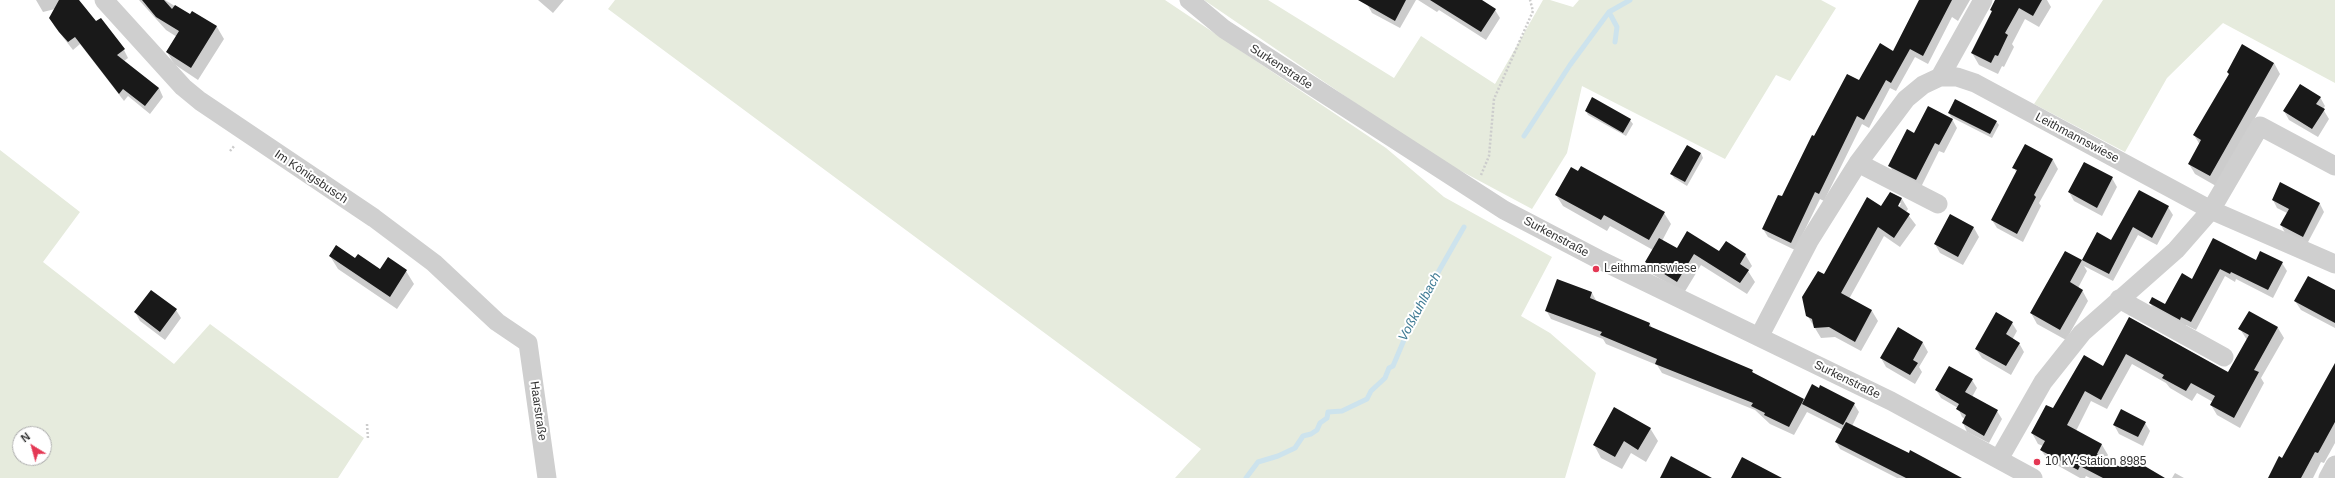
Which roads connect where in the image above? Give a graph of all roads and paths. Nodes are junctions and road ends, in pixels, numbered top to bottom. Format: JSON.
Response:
{"nodes":[{"id":1,"x":104,"y":0,"type":"edge"},
{"id":2,"x":1189,"y":0,"type":"edge"},
{"id":3,"x":1530,"y":0,"type":"edge"},
{"id":4,"x":1983,"y":0,"type":"edge"},
{"id":5,"x":1940,"y":77,"type":"junction"},
{"id":6,"x":1858,"y":163,"type":"junction"},
{"id":7,"x":2335,"y":166,"type":"edge"},
{"id":8,"x":1475,"y":191,"type":"junction"},
{"id":9,"x":1938,"y":204,"type":"dead end"},
{"id":10,"x":2211,"y":210,"type":"junction"},
{"id":11,"x":2335,"y":264,"type":"edge"},
{"id":12,"x":2119,"y":299,"type":"junction"},
{"id":13,"x":1759,"y":337,"type":"junction"},
{"id":14,"x":528,"y":343,"type":"joint"},
{"id":15,"x":2224,"y":357,"type":"dead end"},
{"id":16,"x":367,"y":424,"type":"dead end"},
{"id":17,"x":368,"y":439,"type":"dead end"},
{"id":18,"x":1999,"y":460,"type":"junction"},
{"id":19,"x":2335,"y":465,"type":"edge"},
{"id":20,"x":547,"y":478,"type":"edge"},
{"id":21,"x":2033,"y":478,"type":"edge"},
{"id":22,"x":2328,"y":478,"type":"edge"}],
"edges":[{"from":1,"to":14,"type":"street","name":"Im Königsbusch"},
{"from":2,"to":8,"type":"street","name":"Surkenstraße"},
{"from":3,"to":8,"type":"path"},
{"from":4,"to":5,"type":"street"},
{"from":5,"to":6,"type":"street","name":"Leithmannswiese"},
{"from":5,"to":10,"type":"street","name":"Leithmannswiese"},
{"from":6,"to":9,"type":"street"},
{"from":6,"to":13,"type":"street","name":"Leithmannswiese"},
{"from":7,"to":10,"type":"street"},
{"from":8,"to":13,"type":"street","name":"Surkenstraße"},
{"from":10,"to":11,"type":"street","name":"Leithmannswiese"},
{"from":10,"to":12,"type":"street"},
{"from":12,"to":15,"type":"street"},
{"from":12,"to":18,"type":"street"},
{"from":13,"to":18,"type":"street","name":"Surkenstraße"},
{"from":14,"to":20,"type":"street","name":"Haarstraße"},
{"from":16,"to":17,"type":"path"},
{"from":18,"to":21,"type":"street","name":"Surkenstraße"},
{"from":19,"to":22,"type":"street"}]}
